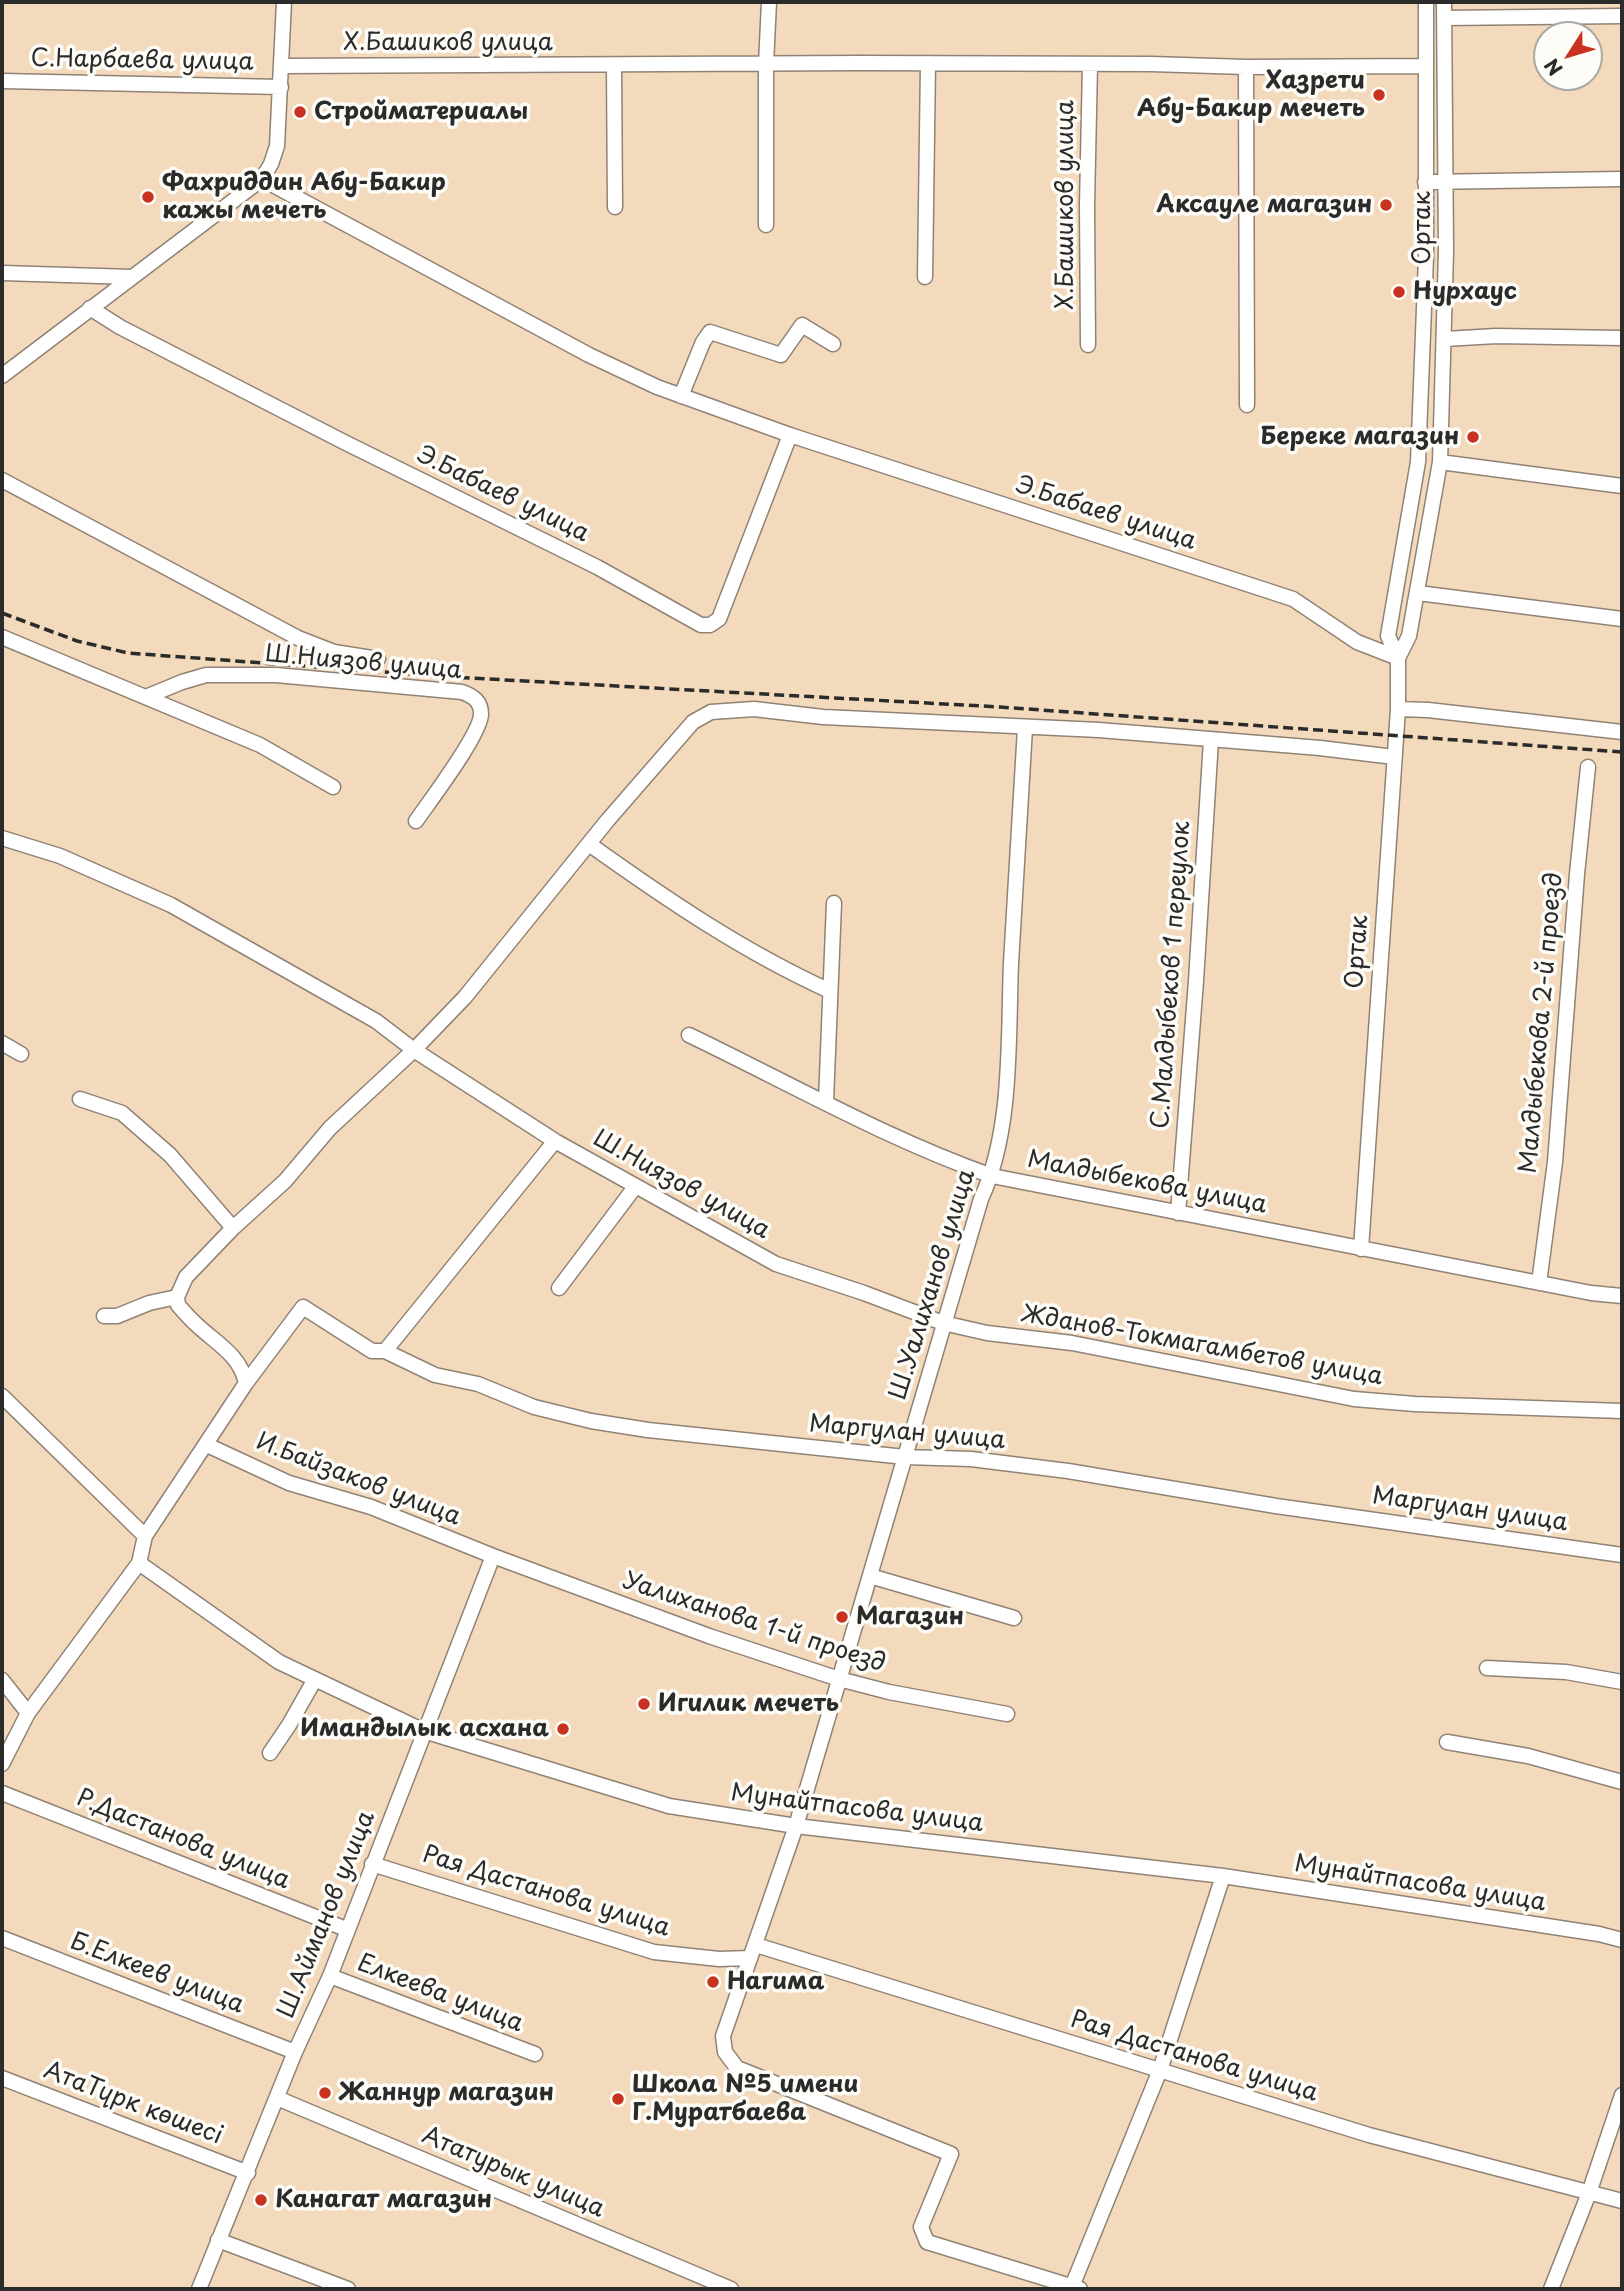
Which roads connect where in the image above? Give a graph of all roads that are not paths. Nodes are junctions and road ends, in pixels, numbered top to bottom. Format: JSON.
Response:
{"nodes":[{"id":1,"x":284,"y":2,"type":"edge"},
{"id":2,"x":769,"y":2,"type":"edge"},
{"id":3,"x":1426,"y":2,"type":"edge"},
{"id":4,"x":1444,"y":2,"type":"edge"},
{"id":5,"x":1622,"y":16,"type":"edge"},
{"id":6,"x":1444,"y":18,"type":"junction"},
{"id":7,"x":928,"y":63,"type":"junction"},
{"id":8,"x":766,"y":64,"type":"junction"},
{"id":9,"x":1090,"y":65,"type":"junction"},
{"id":10,"x":282,"y":66,"type":"junction"},
{"id":11,"x":614,"y":66,"type":"junction"},
{"id":12,"x":1425,"y":66,"type":"junction"},
{"id":13,"x":1246,"y":67,"type":"junction"},
{"id":14,"x":2,"y":81,"type":"edge"},
{"id":15,"x":281,"y":87,"type":"junction"},
{"id":16,"x":262,"y":179,"type":"junction"},
{"id":17,"x":1622,"y":179,"type":"edge"},
{"id":18,"x":1445,"y":181,"type":"junction"},
{"id":19,"x":1425,"y":182,"type":"junction"},
{"id":20,"x":615,"y":207,"type":"dead end"},
{"id":21,"x":766,"y":225,"type":"dead end"},
{"id":22,"x":2,"y":273,"type":"edge"},
{"id":23,"x":132,"y":276,"type":"junction"},
{"id":24,"x":925,"y":277,"type":"dead end"},
{"id":25,"x":90,"y":309,"type":"junction"},
{"id":26,"x":1622,"y":338,"type":"edge"},
{"id":27,"x":1444,"y":340,"type":"junction"},
{"id":28,"x":833,"y":344,"type":"dead end"},
{"id":29,"x":1088,"y":345,"type":"dead end"},
{"id":30,"x":2,"y":376,"type":"edge"},
{"id":31,"x":681,"y":396,"type":"junction"},
{"id":32,"x":1247,"y":405,"type":"dead end"},
{"id":33,"x":790,"y":435,"type":"junction"},
{"id":34,"x":1440,"y":462,"type":"junction"},
{"id":35,"x":2,"y":480,"type":"edge"},
{"id":36,"x":1622,"y":486,"type":"edge"},
{"id":37,"x":1418,"y":593,"type":"junction"},
{"id":38,"x":1622,"y":619,"type":"edge"},
{"id":39,"x":2,"y":637,"type":"edge"},
{"id":40,"x":1398,"y":658,"type":"junction"},
{"id":41,"x":378,"y":659,"type":"dead end"},
{"id":42,"x":148,"y":696,"type":"junction"},
{"id":43,"x":1398,"y":709,"type":"junction"},
{"id":44,"x":1025,"y":728,"type":"junction"},
{"id":45,"x":1622,"y":732,"type":"edge"},
{"id":46,"x":1211,"y":740,"type":"junction"},
{"id":47,"x":1394,"y":757,"type":"junction"},
{"id":48,"x":1588,"y":767,"type":"dead end"},
{"id":49,"x":333,"y":787,"type":"dead end"},
{"id":50,"x":416,"y":821,"type":"dead end"},
{"id":51,"x":2,"y":838,"type":"edge"},
{"id":52,"x":589,"y":844,"type":"junction"},
{"id":53,"x":834,"y":903,"type":"dead end"},
{"id":54,"x":830,"y":992,"type":"junction"},
{"id":55,"x":689,"y":1035,"type":"dead end"},
{"id":56,"x":2,"y":1043,"type":"edge"},
{"id":57,"x":414,"y":1050,"type":"junction"},
{"id":58,"x":20,"y":1054,"type":"dead end"},
{"id":59,"x":80,"y":1098,"type":"dead end"},
{"id":60,"x":826,"y":1101,"type":"junction"},
{"id":61,"x":555,"y":1141,"type":"junction"},
{"id":62,"x":992,"y":1176,"type":"junction"},
{"id":63,"x":635,"y":1187,"type":"junction"},
{"id":64,"x":1178,"y":1213,"type":"junction"},
{"id":65,"x":233,"y":1228,"type":"junction"},
{"id":66,"x":1361,"y":1249,"type":"junction"},
{"id":67,"x":1539,"y":1283,"type":"junction"},
{"id":68,"x":559,"y":1288,"type":"dead end"},
{"id":69,"x":1622,"y":1296,"type":"edge"},
{"id":70,"x":177,"y":1297,"type":"junction"},
{"id":71,"x":104,"y":1316,"type":"dead end"},
{"id":72,"x":943,"y":1323,"type":"junction"},
{"id":73,"x":385,"y":1350,"type":"junction"},
{"id":74,"x":247,"y":1383,"type":"junction"},
{"id":75,"x":2,"y":1396,"type":"edge"},
{"id":76,"x":1622,"y":1411,"type":"edge"},
{"id":77,"x":207,"y":1444,"type":"junction"},
{"id":78,"x":905,"y":1457,"type":"junction"},
{"id":79,"x":145,"y":1536,"type":"junction"},
{"id":80,"x":1622,"y":1555,"type":"edge"},
{"id":81,"x":493,"y":1556,"type":"junction"},
{"id":82,"x":139,"y":1563,"type":"junction"},
{"id":83,"x":870,"y":1576,"type":"junction"},
{"id":84,"x":1014,"y":1618,"type":"dead end"},
{"id":85,"x":1486,"y":1668,"type":"dead end"},
{"id":86,"x":315,"y":1679,"type":"junction"},
{"id":87,"x":839,"y":1679,"type":"junction"},
{"id":88,"x":2,"y":1680,"type":"edge"},
{"id":89,"x":1622,"y":1682,"type":"edge"},
{"id":90,"x":28,"y":1713,"type":"junction"},
{"id":91,"x":1007,"y":1713,"type":"dead end"},
{"id":92,"x":424,"y":1731,"type":"junction"},
{"id":93,"x":1447,"y":1742,"type":"dead end"},
{"id":94,"x":270,"y":1752,"type":"dead end"},
{"id":95,"x":2,"y":1764,"type":"edge"},
{"id":96,"x":1622,"y":1782,"type":"edge"},
{"id":97,"x":2,"y":1793,"type":"edge"},
{"id":98,"x":796,"y":1826,"type":"junction"},
{"id":99,"x":372,"y":1864,"type":"junction"},
{"id":100,"x":1223,"y":1876,"type":"junction"},
{"id":101,"x":346,"y":1929,"type":"junction"},
{"id":102,"x":2,"y":1938,"type":"edge"},
{"id":103,"x":1622,"y":1940,"type":"edge"},
{"id":104,"x":753,"y":1952,"type":"junction"},
{"id":105,"x":330,"y":1976,"type":"junction"},
{"id":106,"x":295,"y":2052,"type":"junction"},
{"id":107,"x":535,"y":2054,"type":"dead end"},
{"id":108,"x":1160,"y":2070,"type":"junction"},
{"id":109,"x":2,"y":2078,"type":"edge"},
{"id":110,"x":1622,"y":2095,"type":"edge"},
{"id":111,"x":277,"y":2098,"type":"junction"},
{"id":112,"x":248,"y":2173,"type":"junction"},
{"id":113,"x":1589,"y":2193,"type":"junction"},
{"id":114,"x":1622,"y":2202,"type":"edge"},
{"id":115,"x":218,"y":2240,"type":"junction"},
{"id":116,"x":1074,"y":2288,"type":"edge"},
{"id":117,"x":199,"y":2289,"type":"edge"},
{"id":118,"x":348,"y":2289,"type":"edge"},
{"id":119,"x":732,"y":2289,"type":"edge"},
{"id":120,"x":1551,"y":2289,"type":"edge"}],
"edges":[{"from":1,"to":10,"type":"street"},
{"from":2,"to":8,"type":"street"},
{"from":3,"to":12,"type":"street","name":"Ортак"},
{"from":4,"to":6,"type":"street","name":"Ортак"},
{"from":5,"to":6,"type":"street"},
{"from":6,"to":18,"type":"street","name":"Ортак"},
{"from":7,"to":8,"type":"street","name":"Х.Башиков улица"},
{"from":7,"to":9,"type":"street","name":"Х.Башиков улица"},
{"from":7,"to":24,"type":"street"},
{"from":8,"to":11,"type":"street","name":"Х.Башиков улица"},
{"from":8,"to":21,"type":"street"},
{"from":9,"to":13,"type":"street","name":"Х.Башиков улица"},
{"from":9,"to":29,"type":"street","name":"Х.Башиков улица"},
{"from":10,"to":11,"type":"street","name":"Х.Башиков улица"},
{"from":10,"to":15,"type":"street"},
{"from":11,"to":20,"type":"street"},
{"from":12,"to":13,"type":"street","name":"Х.Башиков улица"},
{"from":12,"to":19,"type":"street","name":"Ортак"},
{"from":13,"to":32,"type":"street"},
{"from":14,"to":15,"type":"street","name":"С.Нарбаева улица"},
{"from":15,"to":16,"type":"street"},
{"from":16,"to":23,"type":"street"},
{"from":16,"to":31,"type":"street","name":"Э.Бабаев улица"},
{"from":17,"to":18,"type":"street"},
{"from":18,"to":19,"type":"street"},
{"from":18,"to":27,"type":"street","name":"Ортак"},
{"from":19,"to":40,"type":"street","name":"Ортак"},
{"from":22,"to":23,"type":"street"},
{"from":23,"to":25,"type":"street"},
{"from":25,"to":30,"type":"street"},
{"from":25,"to":33,"type":"street","name":"Э.Бабаев улица"},
{"from":26,"to":27,"type":"street"},
{"from":27,"to":34,"type":"street","name":"Ортак"},
{"from":28,"to":31,"type":"street"},
{"from":31,"to":33,"type":"street","name":"Э.Бабаев улица"},
{"from":33,"to":40,"type":"street","name":"Э.Бабаев улица"},
{"from":34,"to":36,"type":"street"},
{"from":34,"to":37,"type":"street","name":"Ортак"},
{"from":35,"to":41,"type":"street"},
{"from":37,"to":38,"type":"street"},
{"from":37,"to":40,"type":"street","name":"Ортак"},
{"from":39,"to":42,"type":"street"},
{"from":40,"to":43,"type":"street","name":"Ортак"},
{"from":42,"to":49,"type":"street"},
{"from":42,"to":50,"type":"street","name":"Ш.Ниязов улица"},
{"from":43,"to":45,"type":"street"},
{"from":43,"to":47,"type":"street","name":"Ортак"},
{"from":44,"to":46,"type":"street"},
{"from":44,"to":52,"type":"street"},
{"from":44,"to":62,"type":"street","name":"Ш.Уалиханов улица"},
{"from":46,"to":47,"type":"street"},
{"from":46,"to":64,"type":"street","name":"С.Малдыбеков 1 переулок"},
{"from":47,"to":66,"type":"street","name":"Ортак"},
{"from":48,"to":67,"type":"street","name":"Малдыбекова 2-й проезд"},
{"from":51,"to":57,"type":"street","name":"Ш.Ниязов улица"},
{"from":52,"to":54,"type":"street"},
{"from":52,"to":57,"type":"street"},
{"from":53,"to":54,"type":"street"},
{"from":54,"to":60,"type":"street"},
{"from":55,"to":60,"type":"street","name":"Малдыбекова улица"},
{"from":56,"to":58,"type":"street"},
{"from":57,"to":61,"type":"street","name":"Ш.Ниязов улица"},
{"from":57,"to":65,"type":"street"},
{"from":59,"to":65,"type":"street"},
{"from":60,"to":62,"type":"street","name":"Малдыбекова улица"},
{"from":61,"to":63,"type":"street","name":"Ш.Ниязов улица"},
{"from":61,"to":73,"type":"street"},
{"from":62,"to":64,"type":"street","name":"Малдыбекова улица"},
{"from":62,"to":72,"type":"street","name":"Ш.Уалиханов улица"},
{"from":63,"to":68,"type":"street"},
{"from":63,"to":72,"type":"street","name":"Ш.Ниязов улица"},
{"from":64,"to":66,"type":"street","name":"Малдыбекова улица"},
{"from":65,"to":70,"type":"street"},
{"from":66,"to":67,"type":"street","name":"Малдыбекова улица"},
{"from":67,"to":69,"type":"street","name":"Малдыбекова улица"},
{"from":70,"to":71,"type":"street"},
{"from":70,"to":74,"type":"street"},
{"from":72,"to":76,"type":"street","name":"Жданов-Токмагамбетов улица"},
{"from":72,"to":78,"type":"street","name":"Ш.Уалиханов улица"},
{"from":73,"to":74,"type":"street","name":"Маргулан улица"},
{"from":73,"to":78,"type":"street","name":"Маргулан улица"},
{"from":74,"to":77,"type":"street"},
{"from":75,"to":79,"type":"street"},
{"from":77,"to":79,"type":"street"},
{"from":77,"to":81,"type":"street","name":"И.Байзаков улица"},
{"from":78,"to":80,"type":"street","name":"Маргулан улица"},
{"from":78,"to":83,"type":"street","name":"Ш.Уалиханов улица"},
{"from":79,"to":82,"type":"street"},
{"from":81,"to":87,"type":"street","name":"Уалиханова 1-й проезд"},
{"from":81,"to":92,"type":"street","name":"Ш.Айманов улица"},
{"from":82,"to":86,"type":"street","name":"Мунайтпасова улица"},
{"from":82,"to":90,"type":"street"},
{"from":83,"to":84,"type":"street"},
{"from":83,"to":87,"type":"street","name":"Ш.Уалиханов улица"},
{"from":85,"to":89,"type":"street"},
{"from":86,"to":92,"type":"street","name":"Мунайтпасова улица"},
{"from":86,"to":94,"type":"street"},
{"from":87,"to":91,"type":"street","name":"Уалиханова 1-й проезд"},
{"from":87,"to":98,"type":"street","name":"Ш.Уалиханов улица"},
{"from":88,"to":90,"type":"street"},
{"from":90,"to":95,"type":"street"},
{"from":92,"to":98,"type":"street","name":"Мунайтпасова улица"},
{"from":92,"to":99,"type":"street","name":"Ш.Айманов улица"},
{"from":93,"to":96,"type":"street"},
{"from":97,"to":101,"type":"street","name":"Р.Дастанова улица"},
{"from":98,"to":100,"type":"street","name":"Мунайтпасова улица"},
{"from":98,"to":104,"type":"street","name":"Ш.Уалиханов улица"},
{"from":99,"to":101,"type":"street","name":"Ш.Айманов улица"},
{"from":99,"to":104,"type":"street","name":"Рая Дастанова улица"},
{"from":100,"to":103,"type":"street","name":"Мунайтпасова улица"},
{"from":100,"to":108,"type":"street"},
{"from":101,"to":105,"type":"street","name":"Ш.Айманов улица"},
{"from":102,"to":106,"type":"street","name":"Б.Елкеев улица"},
{"from":104,"to":108,"type":"street","name":"Рая Дастанова улица"},
{"from":104,"to":116,"type":"street","name":"Ш.Уалиханов улица"},
{"from":105,"to":106,"type":"street","name":"Ш.Айманов улица"},
{"from":105,"to":107,"type":"street","name":"Елкеева улица"},
{"from":106,"to":111,"type":"street","name":"Ш.Айманов улица"},
{"from":108,"to":113,"type":"street","name":"Рая Дастанова улица"},
{"from":108,"to":116,"type":"street"},
{"from":109,"to":112,"type":"street","name":"АтаТүрк көшесі"},
{"from":110,"to":113,"type":"street"},
{"from":111,"to":112,"type":"street","name":"Ш.Айманов улица"},
{"from":111,"to":119,"type":"street","name":"Ататурык улица"},
{"from":112,"to":115,"type":"street","name":"Ш.Айманов улица"},
{"from":113,"to":114,"type":"street","name":"Рая Дастанова улица"},
{"from":113,"to":120,"type":"street"},
{"from":115,"to":117,"type":"street","name":"Ш.Айманов улица"},
{"from":115,"to":118,"type":"street"}]}
